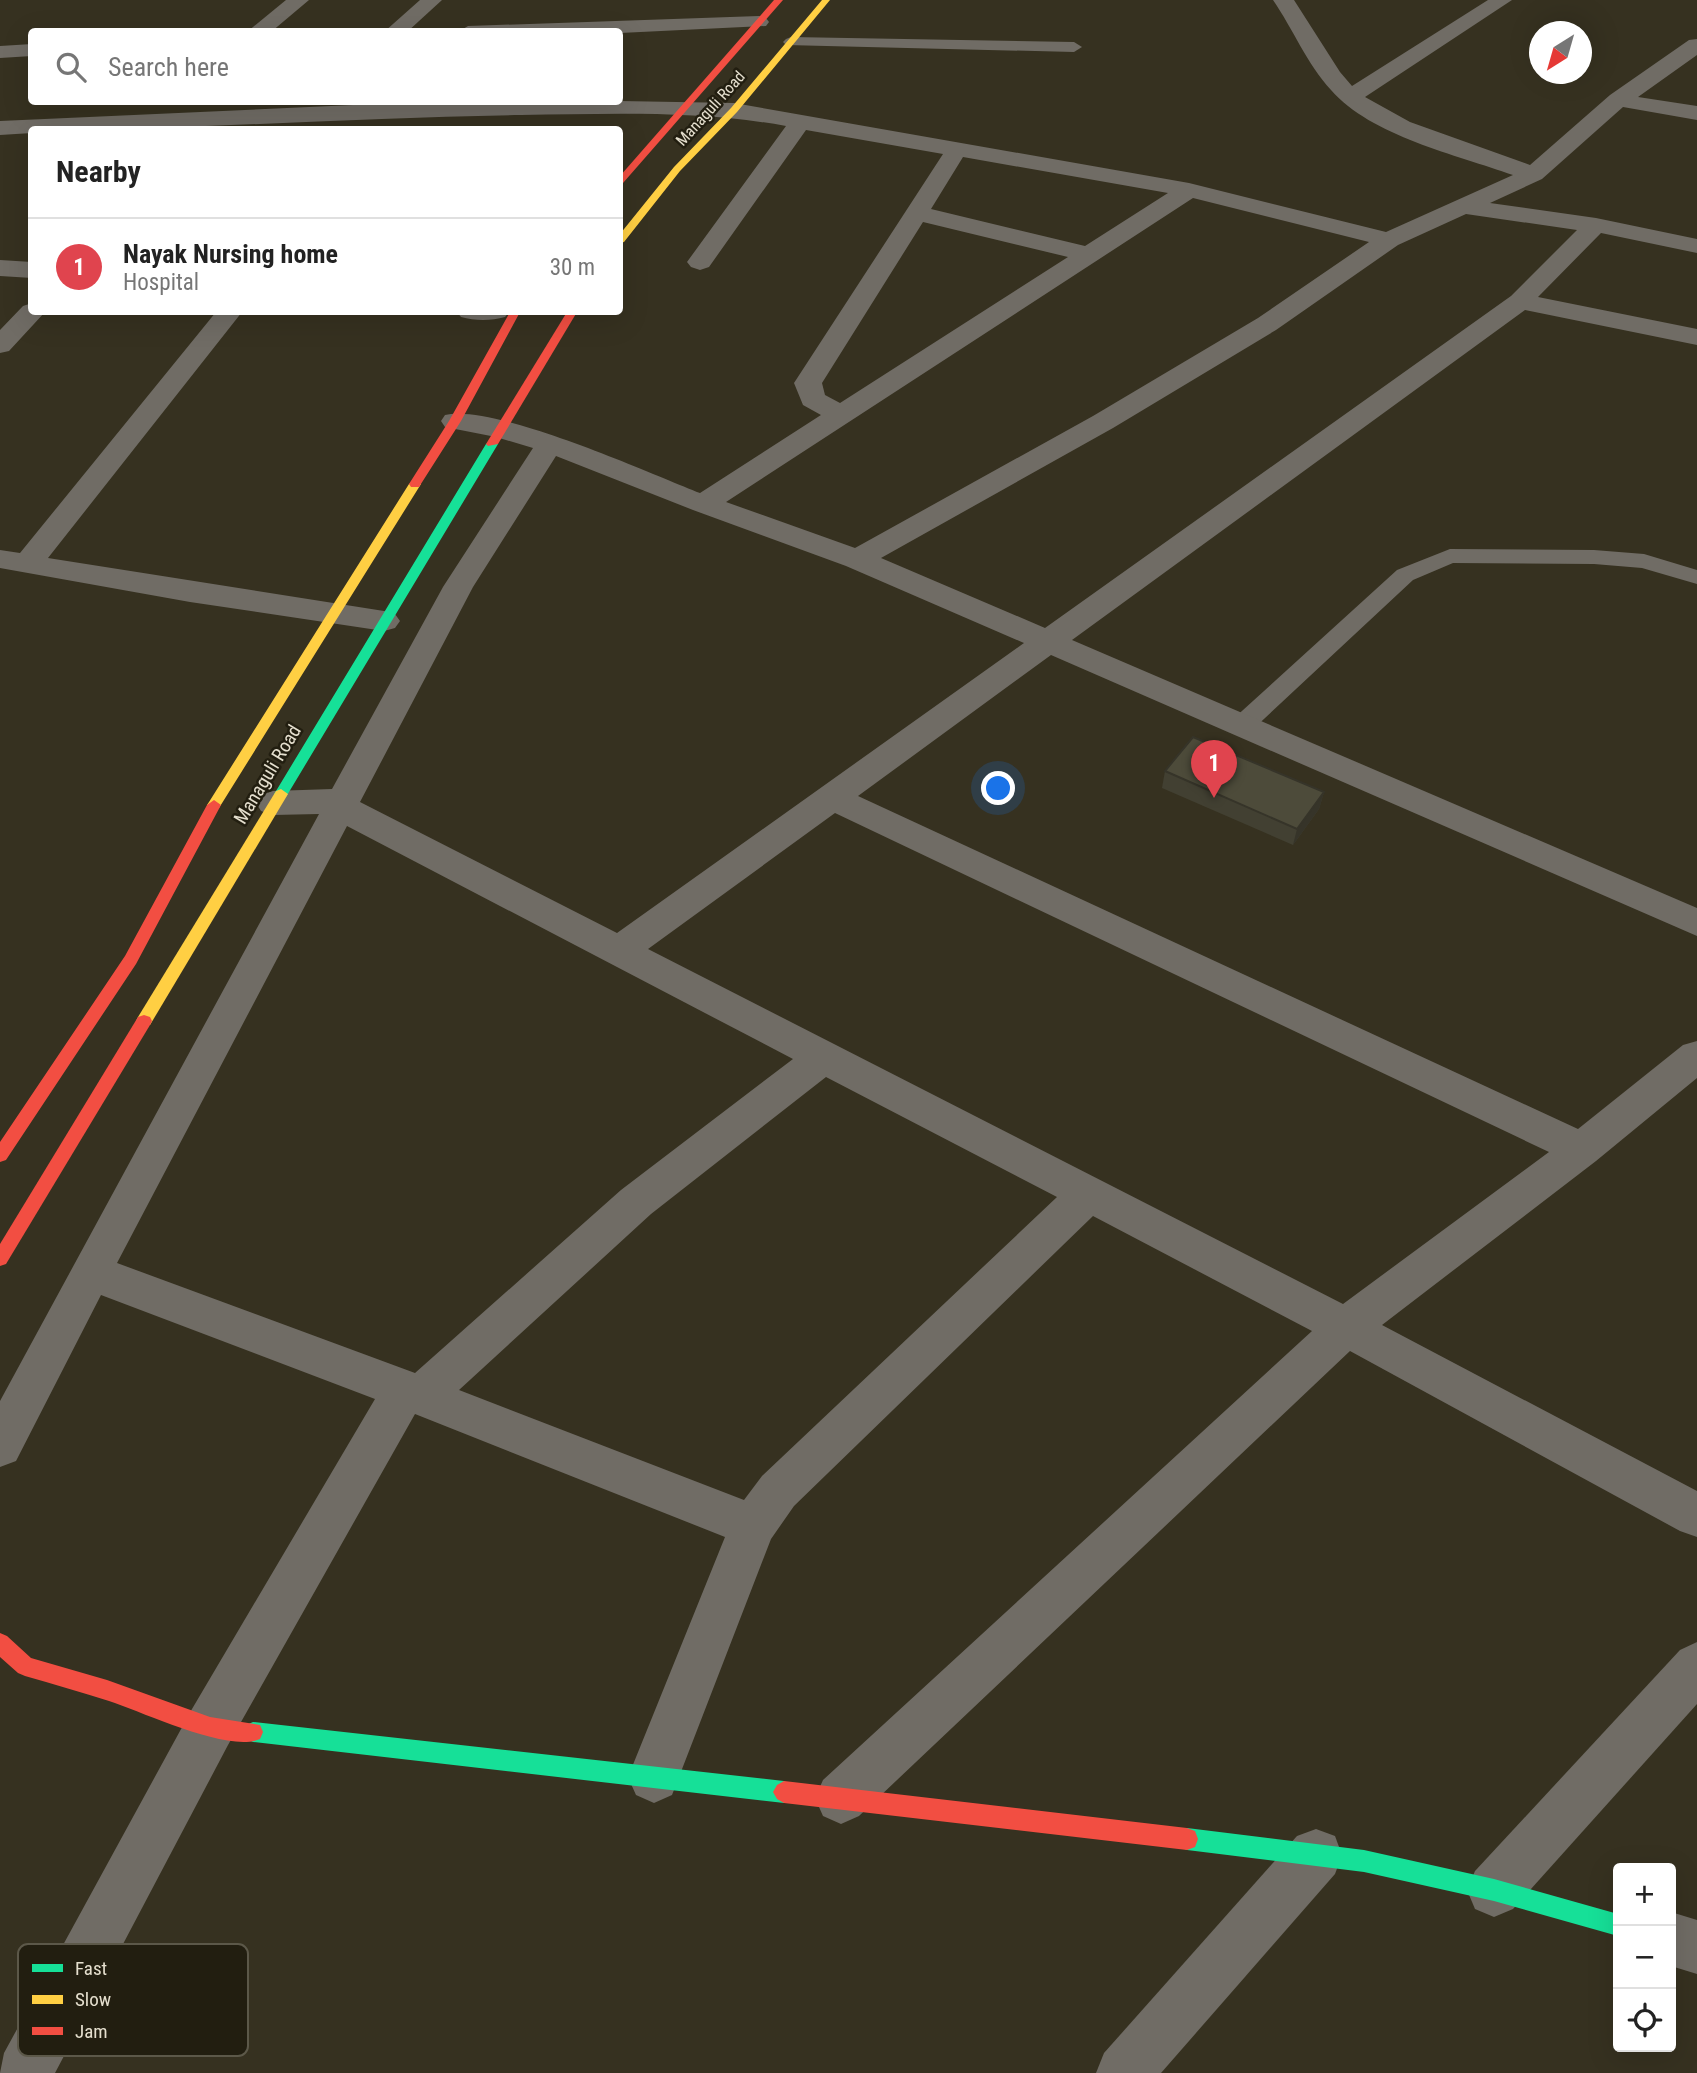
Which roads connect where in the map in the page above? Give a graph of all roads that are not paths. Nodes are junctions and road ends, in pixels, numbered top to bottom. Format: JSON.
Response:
{"nodes":[{"id":1,"x":299,"y":0,"type":"edge"},
{"id":2,"x":432,"y":0,"type":"edge"},
{"id":3,"x":779,"y":0,"type":"edge"},
{"id":4,"x":826,"y":0,"type":"edge"},
{"id":5,"x":1313,"y":0,"type":"edge"},
{"id":6,"x":1502,"y":0,"type":"edge"},
{"id":7,"x":1288,"y":6,"type":"edge"},
{"id":8,"x":555,"y":7,"type":"dead end"},
{"id":9,"x":759,"y":22,"type":"junction"},
{"id":10,"x":262,"y":28,"type":"edge"},
{"id":11,"x":399,"y":28,"type":"edge"},
{"id":12,"x":531,"y":28,"type":"edge"},
{"id":13,"x":563,"y":28,"type":"edge"},
{"id":14,"x":790,"y":42,"type":"junction"},
{"id":15,"x":1697,"y":45,"type":"edge"},
{"id":16,"x":1074,"y":47,"type":"dead end"},
{"id":17,"x":28,"y":50,"type":"edge"},
{"id":18,"x":0,"y":52,"type":"edge"},
{"id":19,"x":1350,"y":97,"type":"junction"},
{"id":20,"x":1618,"y":100,"type":"junction"},
{"id":21,"x":682,"y":108,"type":"junction"},
{"id":22,"x":397,"y":110,"type":"junction"},
{"id":23,"x":734,"y":110,"type":"junction"},
{"id":24,"x":1697,"y":113,"type":"edge"},
{"id":25,"x":801,"y":121,"type":"junction"},
{"id":26,"x":221,"y":124,"type":"edge"},
{"id":27,"x":110,"y":126,"type":"edge"},
{"id":28,"x":384,"y":126,"type":"edge"},
{"id":29,"x":28,"y":127,"type":"edge"},
{"id":30,"x":0,"y":128,"type":"edge"},
{"id":31,"x":957,"y":149,"type":"junction"},
{"id":32,"x":1534,"y":174,"type":"junction"},
{"id":33,"x":623,"y":177,"type":"edge"},
{"id":34,"x":1189,"y":190,"type":"junction"},
{"id":35,"x":1465,"y":207,"type":"junction"},
{"id":36,"x":916,"y":214,"type":"junction"},
{"id":37,"x":1596,"y":225,"type":"junction"},
{"id":38,"x":623,"y":236,"type":"edge"},
{"id":39,"x":1389,"y":240,"type":"junction"},
{"id":40,"x":1697,"y":246,"type":"edge"},
{"id":41,"x":1089,"y":254,"type":"junction"},
{"id":42,"x":700,"y":262,"type":"dead end"},
{"id":43,"x":0,"y":268,"type":"edge"},
{"id":44,"x":28,"y":270,"type":"edge"},
{"id":45,"x":1520,"y":301,"type":"junction"},
{"id":46,"x":28,"y":315,"type":"edge"},
{"id":47,"x":226,"y":315,"type":"edge"},
{"id":48,"x":513,"y":315,"type":"edge"},
{"id":49,"x":570,"y":315,"type":"edge"},
{"id":50,"x":1697,"y":337,"type":"edge"},
{"id":51,"x":0,"y":345,"type":"edge"},
{"id":52,"x":840,"y":415,"type":"junction"},
{"id":53,"x":455,"y":421,"type":"junction"},
{"id":54,"x":500,"y":429,"type":"junction"},
{"id":55,"x":550,"y":444,"type":"junction"},
{"id":56,"x":703,"y":504,"type":"junction"},
{"id":57,"x":857,"y":559,"type":"junction"},
{"id":58,"x":14,"y":561,"type":"edge"},
{"id":59,"x":1697,"y":577,"type":"edge"},
{"id":60,"x":335,"y":612,"type":"junction"},
{"id":61,"x":383,"y":621,"type":"junction"},
{"id":62,"x":1047,"y":643,"type":"junction"},
{"id":63,"x":1241,"y":726,"type":"junction"},
{"id":64,"x":831,"y":797,"type":"junction"},
{"id":65,"x":238,"y":804,"type":"dead end"},
{"id":66,"x":267,"y":804,"type":"junction"},
{"id":67,"x":214,"y":805,"type":"junction"},
{"id":68,"x":340,"y":807,"type":"junction"},
{"id":69,"x":1697,"y":923,"type":"edge"},
{"id":70,"x":619,"y":951,"type":"junction"},
{"id":71,"x":131,"y":960,"type":"junction"},
{"id":72,"x":176,"y":967,"type":"junction"},
{"id":73,"x":1697,"y":1056,"type":"edge"},
{"id":74,"x":824,"y":1057,"type":"junction"},
{"id":75,"x":1582,"y":1149,"type":"junction"},
{"id":76,"x":0,"y":1155,"type":"edge"},
{"id":77,"x":1088,"y":1194,"type":"junction"},
{"id":78,"x":0,"y":1259,"type":"edge"},
{"id":79,"x":91,"y":1272,"type":"junction"},
{"id":80,"x":1346,"y":1327,"type":"junction"},
{"id":81,"x":413,"y":1393,"type":"junction"},
{"id":82,"x":0,"y":1446,"type":"edge"},
{"id":83,"x":1697,"y":1515,"type":"edge"},
{"id":84,"x":753,"y":1526,"type":"junction"},
{"id":85,"x":0,"y":1643,"type":"edge"},
{"id":86,"x":1697,"y":1667,"type":"edge"},
{"id":87,"x":211,"y":1727,"type":"junction"},
{"id":88,"x":654,"y":1777,"type":"junction"},
{"id":89,"x":841,"y":1798,"type":"junction"},
{"id":90,"x":1316,"y":1855,"type":"junction"},
{"id":91,"x":1494,"y":1890,"type":"junction"},
{"id":92,"x":1613,"y":1924,"type":"edge"},
{"id":93,"x":1676,"y":1941,"type":"edge"},
{"id":94,"x":94,"y":1944,"type":"edge"},
{"id":95,"x":1697,"y":1947,"type":"edge"},
{"id":96,"x":33,"y":2056,"type":"edge"},
{"id":97,"x":24,"y":2073,"type":"edge"},
{"id":98,"x":1124,"y":2073,"type":"edge"}],
"edges":[{"from":1,"to":10,"type":"street"},
{"from":2,"to":11,"type":"street"},
{"from":3,"to":9,"type":"main road","name":"Managuli Road"},
{"from":4,"to":14,"type":"main road","name":"Managuli Road"},
{"from":5,"to":7,"type":"street"},
{"from":6,"to":19,"type":"street"},
{"from":7,"to":19,"type":"street"},
{"from":8,"to":12,"type":"street"},
{"from":9,"to":13,"type":"street"},
{"from":9,"to":21,"type":"main road","name":"Managuli Road"},
{"from":14,"to":16,"type":"lane"},
{"from":14,"to":23,"type":"main road","name":"Managuli Road"},
{"from":15,"to":20,"type":"street"},
{"from":17,"to":18,"type":"street"},
{"from":19,"to":32,"type":"street"},
{"from":20,"to":24,"type":"street"},
{"from":20,"to":32,"type":"street"},
{"from":21,"to":22,"type":"street"},
{"from":21,"to":23,"type":"street"},
{"from":21,"to":33,"type":"main road","name":"Managuli Road"},
{"from":22,"to":26,"type":"street"},
{"from":22,"to":28,"type":"street"},
{"from":23,"to":25,"type":"street"},
{"from":23,"to":38,"type":"main road","name":"Managuli Road"},
{"from":25,"to":31,"type":"street"},
{"from":25,"to":42,"type":"street"},
{"from":26,"to":27,"type":"street"},
{"from":29,"to":30,"type":"street"},
{"from":31,"to":34,"type":"street"},
{"from":31,"to":36,"type":"street"},
{"from":32,"to":35,"type":"street"},
{"from":34,"to":39,"type":"street"},
{"from":34,"to":41,"type":"street"},
{"from":35,"to":37,"type":"street"},
{"from":35,"to":39,"type":"street"},
{"from":36,"to":41,"type":"street"},
{"from":36,"to":52,"type":"street"},
{"from":37,"to":40,"type":"street"},
{"from":37,"to":45,"type":"street"},
{"from":39,"to":57,"type":"street"},
{"from":41,"to":52,"type":"street"},
{"from":43,"to":44,"type":"street"},
{"from":45,"to":50,"type":"street"},
{"from":45,"to":62,"type":"street"},
{"from":46,"to":51,"type":"street"},
{"from":47,"to":58,"type":"street"},
{"from":48,"to":53,"type":"main road","name":"Managuli Road"},
{"from":49,"to":54,"type":"main road","name":"Managuli Road"},
{"from":52,"to":56,"type":"street"},
{"from":53,"to":54,"type":"street"},
{"from":53,"to":60,"type":"main road","name":"Managuli Road"},
{"from":54,"to":55,"type":"street"},
{"from":54,"to":61,"type":"main road","name":"Managuli Road"},
{"from":55,"to":56,"type":"street"},
{"from":55,"to":68,"type":"street"},
{"from":56,"to":57,"type":"street"},
{"from":57,"to":62,"type":"street"},
{"from":58,"to":60,"type":"street"},
{"from":59,"to":63,"type":"lane"},
{"from":60,"to":61,"type":"street"},
{"from":60,"to":67,"type":"main road","name":"Managuli Road"},
{"from":61,"to":66,"type":"main road","name":"Managuli Road"},
{"from":62,"to":63,"type":"street"},
{"from":62,"to":64,"type":"street"},
{"from":63,"to":69,"type":"street"},
{"from":64,"to":70,"type":"street"},
{"from":64,"to":75,"type":"street"},
{"from":65,"to":67,"type":"main road"},
{"from":66,"to":68,"type":"street"},
{"from":66,"to":72,"type":"main road","name":"Managuli Road"},
{"from":67,"to":71,"type":"main road","name":"Managuli Road"},
{"from":68,"to":70,"type":"street"},
{"from":68,"to":79,"type":"street"},
{"from":70,"to":74,"type":"street"},
{"from":71,"to":72,"type":"main road"},
{"from":71,"to":76,"type":"main road","name":"Managuli Road"},
{"from":72,"to":78,"type":"main road","name":"Managuli Road"},
{"from":73,"to":75,"type":"street"},
{"from":74,"to":77,"type":"street"},
{"from":74,"to":81,"type":"street"},
{"from":75,"to":80,"type":"street"},
{"from":77,"to":80,"type":"street"},
{"from":77,"to":84,"type":"street"},
{"from":79,"to":81,"type":"street"},
{"from":79,"to":82,"type":"street"},
{"from":80,"to":83,"type":"street"},
{"from":80,"to":89,"type":"street"},
{"from":81,"to":84,"type":"street"},
{"from":81,"to":87,"type":"street"},
{"from":84,"to":88,"type":"street"},
{"from":85,"to":87,"type":"main road"},
{"from":86,"to":91,"type":"street"},
{"from":87,"to":88,"type":"main road"},
{"from":87,"to":94,"type":"street"},
{"from":88,"to":89,"type":"main road"},
{"from":89,"to":90,"type":"main road"},
{"from":90,"to":91,"type":"main road"},
{"from":90,"to":98,"type":"street"},
{"from":91,"to":92,"type":"main road"},
{"from":93,"to":95,"type":"street"},
{"from":96,"to":97,"type":"street"}]}
